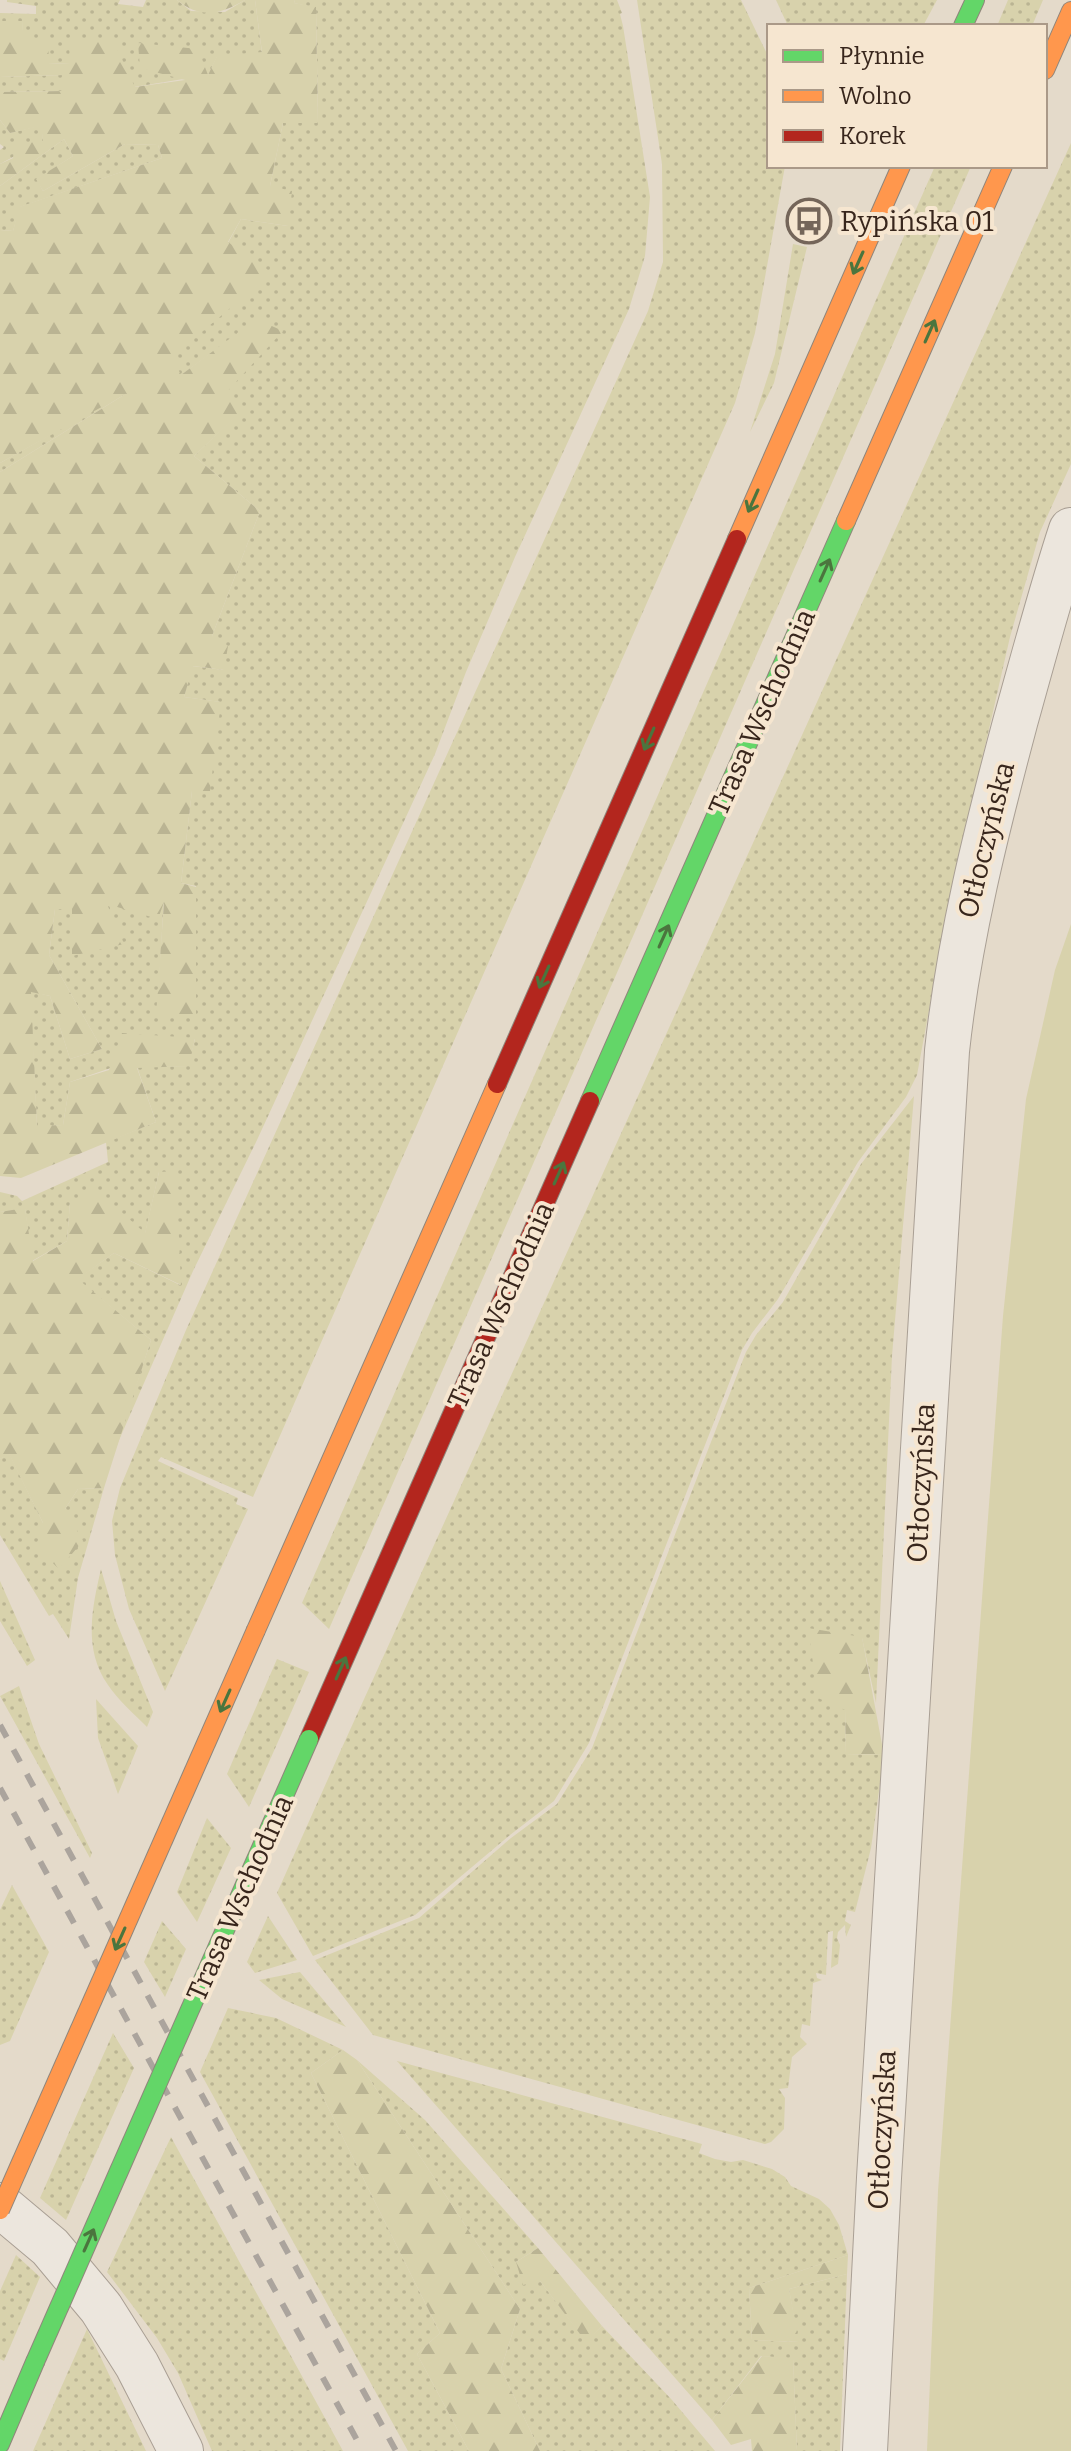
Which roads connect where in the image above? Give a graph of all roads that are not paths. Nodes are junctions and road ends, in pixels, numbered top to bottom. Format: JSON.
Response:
{"nodes":[{"id":1,"x":975,"y":0,"type":"edge"},
{"id":2,"x":1071,"y":11,"type":"edge"},
{"id":3,"x":964,"y":24,"type":"edge"},
{"id":4,"x":1047,"y":65,"type":"edge"},
{"id":5,"x":900,"y":168,"type":"edge"},
{"id":6,"x":1002,"y":168,"type":"edge"},
{"id":7,"x":1071,"y":530,"type":"edge"},
{"id":8,"x":0,"y":2208,"type":"edge"},
{"id":9,"x":0,"y":2444,"type":"edge"},
{"id":10,"x":181,"y":2451,"type":"edge"},
{"id":11,"x":865,"y":2451,"type":"edge"}],
"edges":[{"from":1,"to":3,"type":"main road"},
{"from":2,"to":4,"type":"main road"},
{"from":5,"to":8,"type":"main road","one_way":true,"bridge":true},
{"from":9,"to":6,"type":"main road","name":"Trasa Wschodnia","one_way":true,"bridge":true},
{"from":7,"to":11,"type":"street","name":"Otłoczyńska"},
{"from":8,"to":10,"type":"street"}]}
